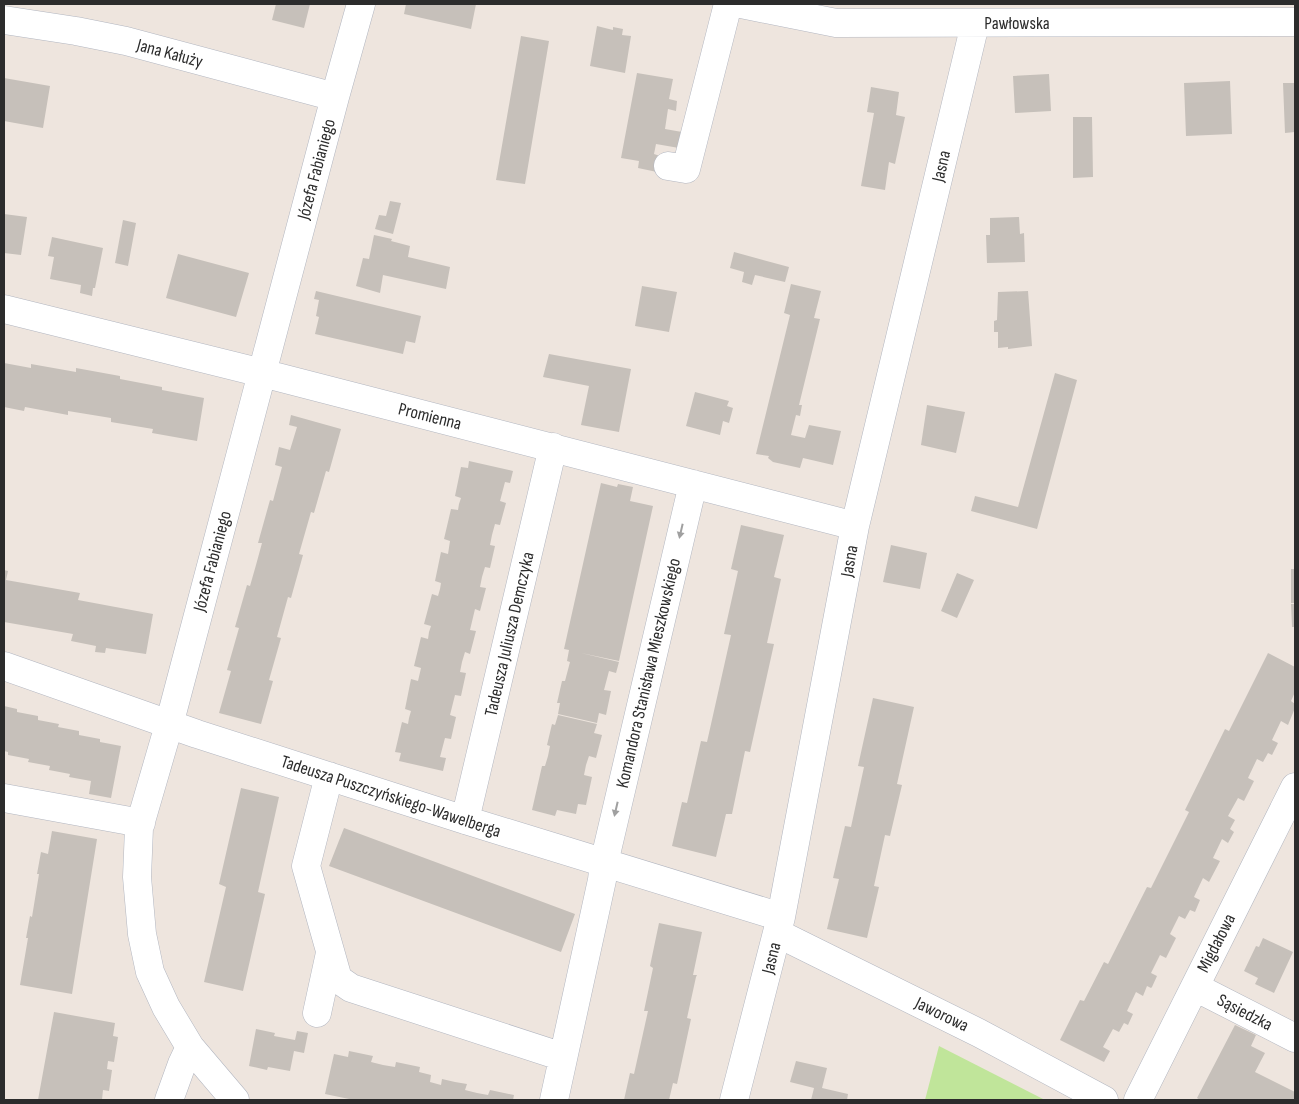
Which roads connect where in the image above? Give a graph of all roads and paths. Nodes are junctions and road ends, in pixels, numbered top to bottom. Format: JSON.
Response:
{"nodes":[{"id":1,"x":361,"y":4,"type":"edge"},
{"id":2,"x":728,"y":4,"type":"edge"},
{"id":3,"x":741,"y":4,"type":"edge"},
{"id":4,"x":4,"y":20,"type":"edge"},
{"id":5,"x":1295,"y":22,"type":"edge"},
{"id":6,"x":975,"y":24,"type":"junction"},
{"id":7,"x":335,"y":97,"type":"junction"},
{"id":8,"x":668,"y":166,"type":"dead end"},
{"id":9,"x":4,"y":309,"type":"edge"},
{"id":10,"x":262,"y":373,"type":"junction"},
{"id":11,"x":553,"y":447,"type":"junction"},
{"id":12,"x":692,"y":484,"type":"junction"},
{"id":13,"x":855,"y":526,"type":"junction"},
{"id":14,"x":4,"y":666,"type":"edge"},
{"id":15,"x":168,"y":725,"type":"junction"},
{"id":16,"x":329,"y":776,"type":"junction"},
{"id":17,"x":4,"y":798,"type":"edge"},
{"id":18,"x":1293,"y":799,"type":"edge"},
{"id":19,"x":465,"y":820,"type":"junction"},
{"id":20,"x":141,"y":823,"type":"junction"},
{"id":21,"x":604,"y":863,"type":"junction"},
{"id":22,"x":779,"y":925,"type":"junction"},
{"id":23,"x":330,"y":952,"type":"junction"},
{"id":24,"x":1194,"y":987,"type":"junction"},
{"id":25,"x":317,"y":1013,"type":"dead end"},
{"id":26,"x":1295,"y":1038,"type":"edge"},
{"id":27,"x":190,"y":1047,"type":"junction"},
{"id":28,"x":563,"y":1057,"type":"junction"},
{"id":29,"x":169,"y":1100,"type":"edge"},
{"id":30,"x":235,"y":1100,"type":"edge"},
{"id":31,"x":554,"y":1100,"type":"edge"},
{"id":32,"x":734,"y":1100,"type":"edge"},
{"id":33,"x":1104,"y":1100,"type":"edge"},
{"id":34,"x":1138,"y":1100,"type":"edge"}],
"edges":[{"from":1,"to":7,"type":"street","name":"Józefa Fabianiego"},
{"from":2,"to":8,"type":"street"},
{"from":3,"to":6,"type":"street","name":"Pawłowska"},
{"from":4,"to":7,"type":"street","name":"Jana Kałuży"},
{"from":5,"to":6,"type":"street","name":"Pawłowska"},
{"from":6,"to":13,"type":"street","name":"Jasna"},
{"from":7,"to":10,"type":"street","name":"Józefa Fabianiego"},
{"from":9,"to":10,"type":"street","name":"Promienna"},
{"from":10,"to":11,"type":"street","name":"Promienna"},
{"from":10,"to":15,"type":"street","name":"Józefa Fabianiego"},
{"from":11,"to":12,"type":"street","name":"Promienna"},
{"from":11,"to":19,"type":"street","name":"Tadeusza Juliusza Demczyka"},
{"from":12,"to":13,"type":"street","name":"Promienna"},
{"from":12,"to":21,"type":"street","name":"Komandora Stanisława Mieszkowskiego","one_way":true},
{"from":13,"to":22,"type":"street","name":"Jasna"},
{"from":14,"to":15,"type":"street","name":"Tadeusza Puszczyńskiego-Wawelberga"},
{"from":15,"to":16,"type":"street","name":"Tadeusza Puszczyńskiego-Wawelberga"},
{"from":15,"to":20,"type":"street","name":"Józefa Fabianiego"},
{"from":16,"to":19,"type":"street","name":"Tadeusza Puszczyńskiego-Wawelberga"},
{"from":16,"to":23,"type":"street"},
{"from":17,"to":20,"type":"street"},
{"from":18,"to":24,"type":"street","name":"Migdałowa"},
{"from":19,"to":21,"type":"street","name":"Tadeusza Puszczyńskiego-Wawelberga"},
{"from":20,"to":27,"type":"street","name":"Józefa Fabianiego"},
{"from":21,"to":22,"type":"street","name":"Tadeusza Puszczyńskiego-Wawelberga"},
{"from":21,"to":28,"type":"street","name":"Komandora Stanisława Mieszkowskiego"},
{"from":22,"to":32,"type":"street","name":"Jasna"},
{"from":22,"to":33,"type":"street","name":"Jaworowa"},
{"from":23,"to":25,"type":"street"},
{"from":23,"to":28,"type":"street"},
{"from":24,"to":26,"type":"street","name":"Sąsiedzka"},
{"from":24,"to":34,"type":"street","name":"Migdałowa"},
{"from":27,"to":29,"type":"street"},
{"from":27,"to":30,"type":"street","name":"Józefa Fabianiego"},
{"from":28,"to":31,"type":"street","name":"Komandora Stanisława Mieszkowskiego"}]}
